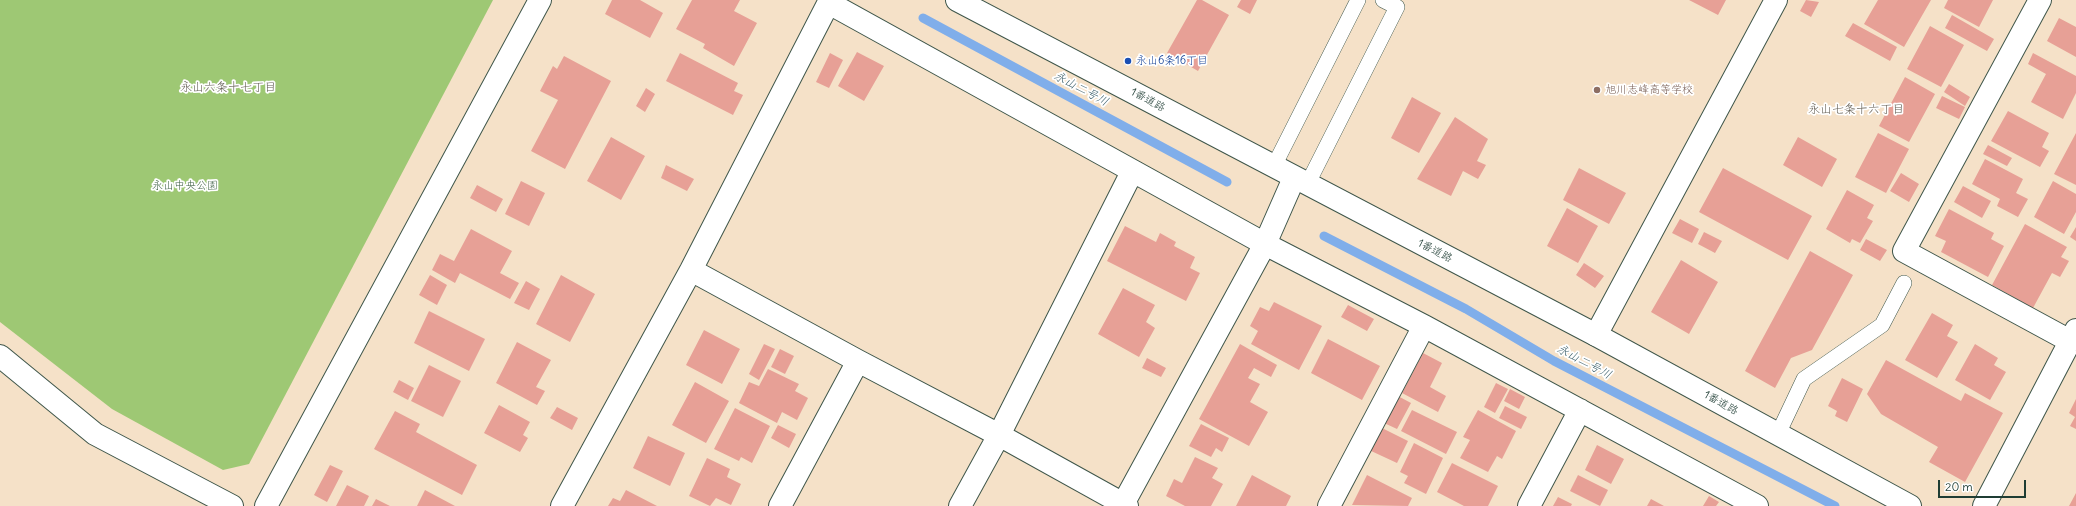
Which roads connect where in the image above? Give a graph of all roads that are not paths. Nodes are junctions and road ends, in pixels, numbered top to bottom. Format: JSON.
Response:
{"nodes":[{"id":1,"x":540,"y":0,"type":"edge"},
{"id":2,"x":957,"y":0,"type":"edge"},
{"id":3,"x":1358,"y":0,"type":"edge"},
{"id":4,"x":1384,"y":0,"type":"edge"},
{"id":5,"x":1776,"y":0,"type":"edge"},
{"id":6,"x":2040,"y":0,"type":"edge"},
{"id":7,"x":829,"y":1,"type":"edge"},
{"id":8,"x":1274,"y":166,"type":"junction"},
{"id":9,"x":1132,"y":172,"type":"junction"},
{"id":10,"x":1301,"y":181,"type":"junction"},
{"id":11,"x":1265,"y":244,"type":"junction"},
{"id":12,"x":691,"y":270,"type":"junction"},
{"id":13,"x":1904,"y":283,"type":"dead end"},
{"id":14,"x":1424,"y":326,"type":"junction"},
{"id":15,"x":1596,"y":335,"type":"junction"},
{"id":16,"x":2073,"y":336,"type":"edge"},
{"id":17,"x":0,"y":356,"type":"edge"},
{"id":18,"x":858,"y":361,"type":"junction"},
{"id":19,"x":1580,"y":410,"type":"junction"},
{"id":20,"x":1778,"y":434,"type":"junction"},
{"id":21,"x":999,"y":435,"type":"junction"},
{"id":22,"x":1743,"y":503,"type":"edge"},
{"id":23,"x":1124,"y":505,"type":"edge"},
{"id":24,"x":232,"y":506,"type":"edge"},
{"id":25,"x":266,"y":506,"type":"edge"},
{"id":26,"x":562,"y":506,"type":"edge"},
{"id":27,"x":780,"y":506,"type":"edge"},
{"id":28,"x":960,"y":506,"type":"edge"},
{"id":29,"x":1329,"y":506,"type":"edge"},
{"id":30,"x":1530,"y":506,"type":"edge"},
{"id":31,"x":1910,"y":506,"type":"edge"},
{"id":32,"x":1984,"y":506,"type":"edge"}],
"edges":[{"from":1,"to":25,"type":"street"},
{"from":2,"to":8,"type":"street","name":"1番道路"},
{"from":3,"to":8,"type":"lane"},
{"from":4,"to":10,"type":"lane"},
{"from":5,"to":15,"type":"street"},
{"from":6,"to":16,"type":"street"},
{"from":7,"to":9,"type":"street"},
{"from":7,"to":12,"type":"street"},
{"from":8,"to":10,"type":"street","name":"1番道路"},
{"from":9,"to":11,"type":"street"},
{"from":9,"to":21,"type":"street"},
{"from":10,"to":11,"type":"street"},
{"from":10,"to":15,"type":"street","name":"1番道路"},
{"from":11,"to":14,"type":"street"},
{"from":11,"to":23,"type":"street"},
{"from":12,"to":18,"type":"street"},
{"from":12,"to":26,"type":"street"},
{"from":13,"to":20,"type":"lane"},
{"from":14,"to":19,"type":"street"},
{"from":14,"to":29,"type":"street"},
{"from":15,"to":20,"type":"street","name":"1番道路"},
{"from":16,"to":32,"type":"street"},
{"from":17,"to":24,"type":"street"},
{"from":18,"to":21,"type":"street"},
{"from":18,"to":27,"type":"street"},
{"from":19,"to":22,"type":"street"},
{"from":19,"to":30,"type":"street"},
{"from":20,"to":31,"type":"street","name":"1番道路"},
{"from":21,"to":23,"type":"street"},
{"from":21,"to":28,"type":"street"}]}
